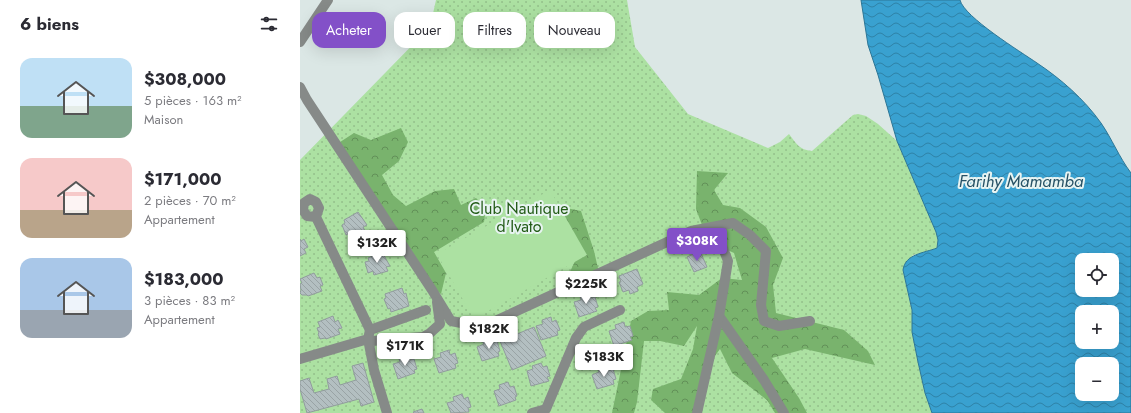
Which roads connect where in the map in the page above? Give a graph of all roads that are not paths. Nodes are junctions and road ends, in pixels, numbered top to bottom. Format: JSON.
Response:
{"nodes":[{"id":1,"x":328,"y":0,"type":"edge"},
{"id":2,"x":300,"y":42,"type":"edge"},
{"id":3,"x":300,"y":87,"type":"edge"},
{"id":4,"x":316,"y":217,"type":"dead end"},
{"id":5,"x":691,"y":230,"type":"junction"},
{"id":6,"x":434,"y":294,"type":"junction"},
{"id":7,"x":426,"y":310,"type":"dead end"},
{"id":8,"x":620,"y":310,"type":"dead end"},
{"id":9,"x":719,"y":316,"type":"junction"},
{"id":10,"x":810,"y":320,"type":"dead end"},
{"id":11,"x":369,"y":335,"type":"junction"},
{"id":12,"x":300,"y":359,"type":"edge"},
{"id":13,"x":545,"y":411,"type":"edge"},
{"id":14,"x":386,"y":413,"type":"edge"},
{"id":15,"x":532,"y":413,"type":"edge"},
{"id":16,"x":697,"y":413,"type":"edge"},
{"id":17,"x":784,"y":413,"type":"edge"}],
"edges":[{"from":1,"to":2,"type":"street"},
{"from":3,"to":6,"type":"street"},
{"from":4,"to":11,"type":"street"},
{"from":5,"to":6,"type":"street"},
{"from":5,"to":9,"type":"street"},
{"from":5,"to":10,"type":"street"},
{"from":6,"to":11,"type":"street"},
{"from":7,"to":11,"type":"street"},
{"from":8,"to":13,"type":"street"},
{"from":9,"to":16,"type":"street"},
{"from":9,"to":17,"type":"street"},
{"from":11,"to":12,"type":"street"},
{"from":11,"to":14,"type":"street"},
{"from":13,"to":15,"type":"street"}]}
